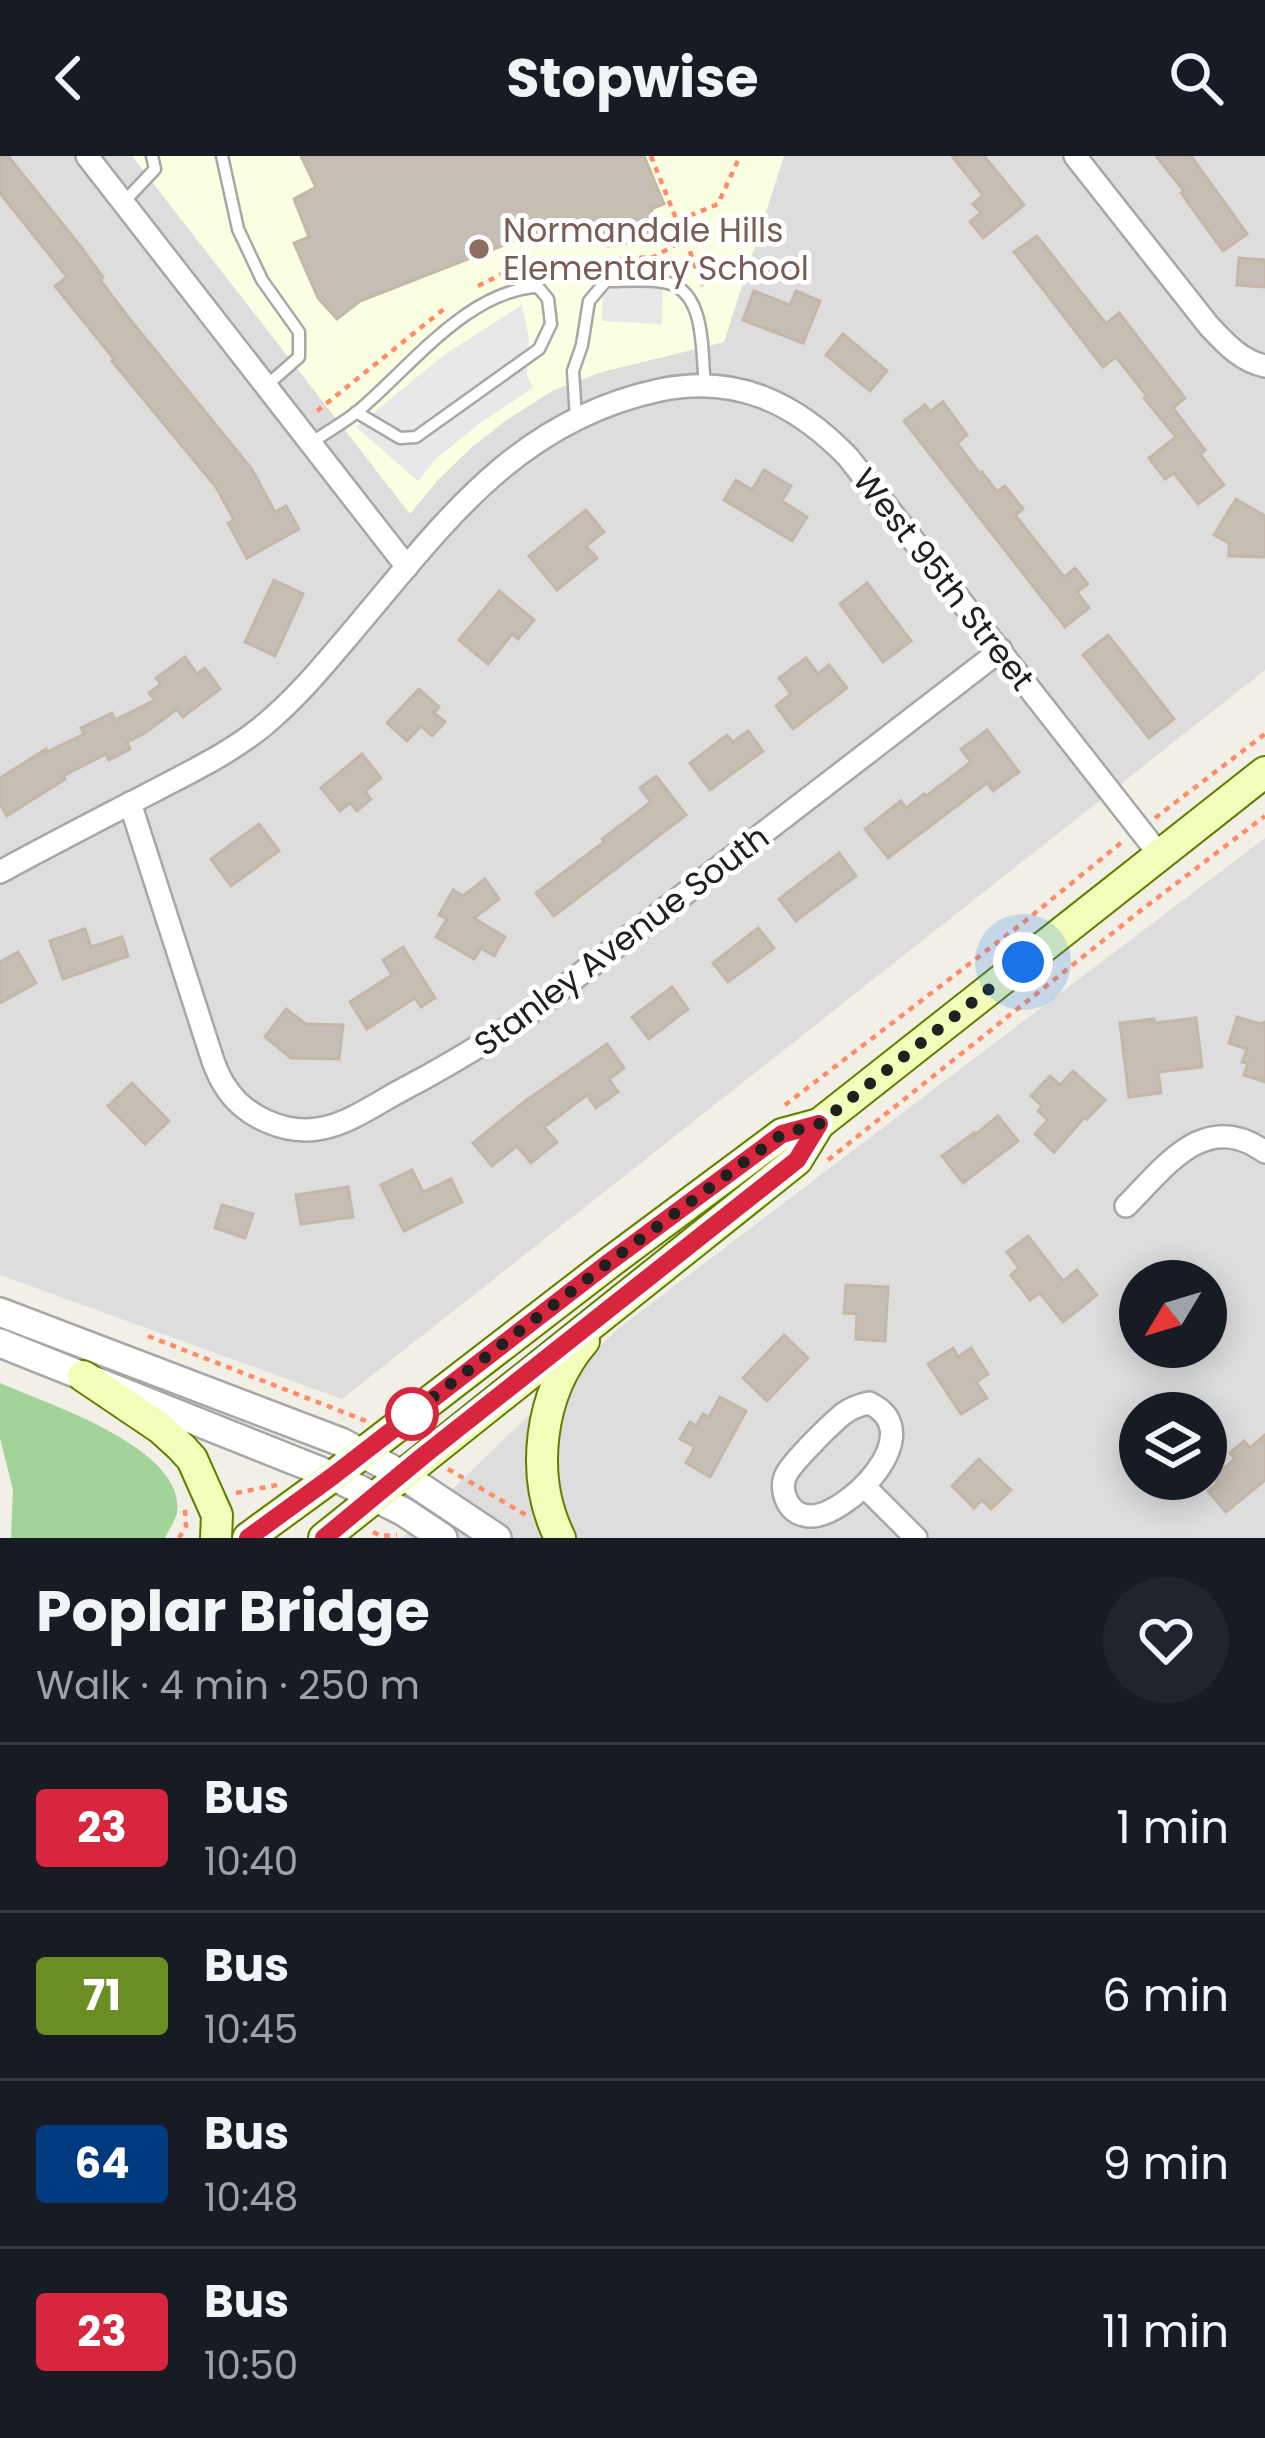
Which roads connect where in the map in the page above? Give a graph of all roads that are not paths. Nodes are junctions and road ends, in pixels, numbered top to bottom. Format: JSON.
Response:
{"nodes":[{"id":1,"x":87,"y":156,"type":"edge"},
{"id":2,"x":152,"y":156,"type":"edge"},
{"id":3,"x":222,"y":156,"type":"edge"},
{"id":4,"x":1075,"y":156,"type":"edge"},
{"id":5,"x":123,"y":202,"type":"junction"},
{"id":6,"x":1265,"y":366,"type":"edge"},
{"id":7,"x":266,"y":386,"type":"junction"},
{"id":8,"x":705,"y":386,"type":"junction"},
{"id":9,"x":356,"y":412,"type":"junction"},
{"id":10,"x":576,"y":418,"type":"junction"},
{"id":11,"x":310,"y":443,"type":"junction"},
{"id":12,"x":407,"y":567,"type":"junction"},
{"id":13,"x":1001,"y":650,"type":"junction"},
{"id":14,"x":1265,"y":772,"type":"edge"},
{"id":15,"x":130,"y":803,"type":"junction"},
{"id":16,"x":1160,"y":854,"type":"junction"},
{"id":17,"x":0,"y":872,"type":"edge"},
{"id":18,"x":819,"y":1124,"type":"junction"},
{"id":19,"x":1265,"y":1152,"type":"edge"},
{"id":20,"x":1126,"y":1205,"type":"dead end"},
{"id":21,"x":616,"y":1304,"type":"junction"},
{"id":22,"x":0,"y":1312,"type":"edge"},
{"id":23,"x":0,"y":1342,"type":"edge"},
{"id":24,"x":83,"y":1376,"type":"junction"},
{"id":25,"x":362,"y":1452,"type":"junction"},
{"id":26,"x":401,"y":1474,"type":"junction"},
{"id":27,"x":333,"y":1476,"type":"junction"},
{"id":28,"x":864,"y":1486,"type":"junction"},
{"id":29,"x":375,"y":1496,"type":"junction"},
{"id":30,"x":215,"y":1538,"type":"edge"},
{"id":31,"x":248,"y":1538,"type":"edge"},
{"id":32,"x":324,"y":1538,"type":"edge"},
{"id":33,"x":443,"y":1538,"type":"edge"},
{"id":34,"x":497,"y":1538,"type":"edge"},
{"id":35,"x":560,"y":1538,"type":"edge"},
{"id":36,"x":916,"y":1538,"type":"edge"}],
"edges":[{"from":1,"to":5,"type":"street"},
{"from":2,"to":5,"type":"lane"},
{"from":3,"to":7,"type":"lane"},
{"from":4,"to":6,"type":"street"},
{"from":5,"to":7,"type":"street"},
{"from":7,"to":11,"type":"street"},
{"from":8,"to":10,"type":"street","name":"West 95th Street"},
{"from":8,"to":10,"type":"lane"},
{"from":8,"to":13,"type":"street","name":"West 95th Street"},
{"from":9,"to":9,"type":"lane"},
{"from":9,"to":11,"type":"lane"},
{"from":10,"to":12,"type":"street","name":"West 95th Street"},
{"from":11,"to":12,"type":"street"},
{"from":12,"to":15,"type":"street","name":"West 95th Street"},
{"from":13,"to":15,"type":"street","name":"Stanley Avenue South"},
{"from":13,"to":16,"type":"street","name":"West 95th Street"},
{"from":14,"to":16,"type":"main road"},
{"from":15,"to":17,"type":"street","name":"West 95th Street"},
{"from":16,"to":18,"type":"main road"},
{"from":18,"to":21,"type":"main road"},
{"from":18,"to":25,"type":"main road"},
{"from":19,"to":20,"type":"street"},
{"from":21,"to":26,"type":"main road"},
{"from":21,"to":35,"type":"main road"},
{"from":22,"to":25,"type":"street"},
{"from":23,"to":24,"type":"street"},
{"from":24,"to":27,"type":"street"},
{"from":24,"to":30,"type":"main road"},
{"from":25,"to":26,"type":"street"},
{"from":25,"to":27,"type":"main road"},
{"from":26,"to":29,"type":"main road"},
{"from":26,"to":34,"type":"street"},
{"from":27,"to":29,"type":"street"},
{"from":27,"to":31,"type":"main road"},
{"from":28,"to":28,"type":"street"},
{"from":28,"to":36,"type":"street"},
{"from":29,"to":32,"type":"main road"},
{"from":29,"to":33,"type":"street"}]}
